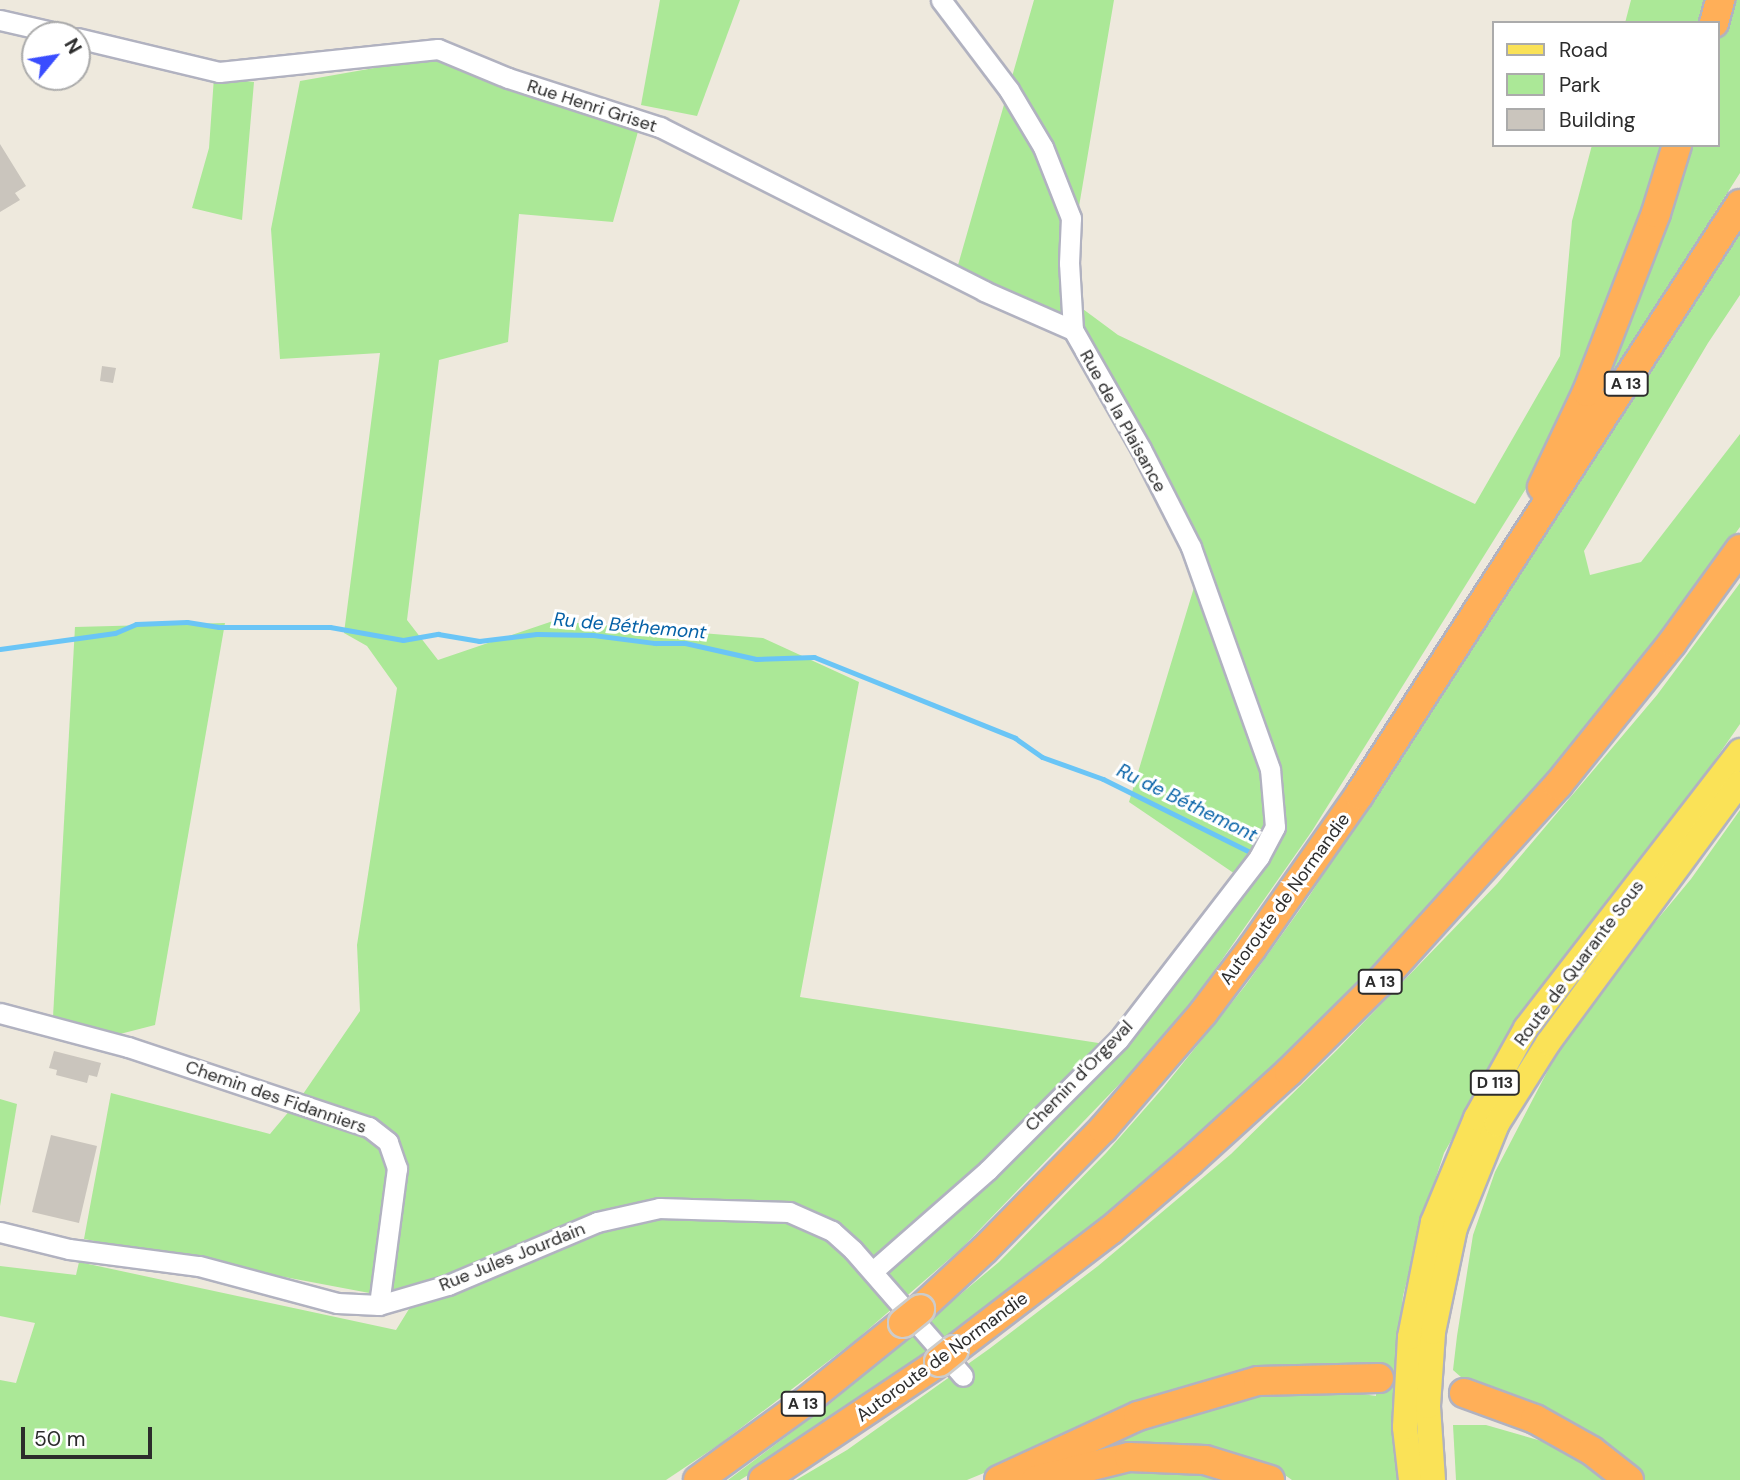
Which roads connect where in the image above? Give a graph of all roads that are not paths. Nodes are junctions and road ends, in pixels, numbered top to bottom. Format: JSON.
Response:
{"nodes":[{"id":1,"x":941,"y":0,"type":"edge"},
{"id":2,"x":1720,"y":0,"type":"edge"},
{"id":3,"x":0,"y":20,"type":"edge"},
{"id":4,"x":1715,"y":21,"type":"edge"},
{"id":5,"x":21,"y":25,"type":"edge"},
{"id":6,"x":91,"y":41,"type":"edge"},
{"id":7,"x":1676,"y":147,"type":"edge"},
{"id":8,"x":1740,"y":204,"type":"edge"},
{"id":9,"x":1073,"y":330,"type":"junction"},
{"id":10,"x":1740,"y":549,"type":"edge"},
{"id":11,"x":1508,"y":561,"type":"junction"},
{"id":12,"x":1740,"y":751,"type":"edge"},
{"id":13,"x":1740,"y":783,"type":"edge"},
{"id":14,"x":1259,"y":857,"type":"joint"},
{"id":15,"x":0,"y":1013,"type":"edge"},
{"id":16,"x":0,"y":1232,"type":"edge"},
{"id":17,"x":873,"y":1271,"type":"junction"},
{"id":18,"x":379,"y":1305,"type":"junction"},
{"id":19,"x":952,"y":1363,"type":"junction"},
{"id":20,"x":1378,"y":1378,"type":"dead end"},
{"id":21,"x":1464,"y":1393,"type":"dead end"},
{"id":22,"x":698,"y":1480,"type":"edge"},
{"id":23,"x":763,"y":1480,"type":"edge"},
{"id":24,"x":999,"y":1480,"type":"edge"},
{"id":25,"x":1036,"y":1480,"type":"edge"},
{"id":26,"x":1270,"y":1480,"type":"edge"},
{"id":27,"x":1411,"y":1480,"type":"edge"},
{"id":28,"x":1433,"y":1480,"type":"edge"},
{"id":29,"x":1629,"y":1480,"type":"edge"}],
"edges":[{"from":1,"to":9,"type":"street","name":"Rue de la Plaisance"},
{"from":2,"to":4,"type":"highway"},
{"from":3,"to":5,"type":"street"},
{"from":6,"to":9,"type":"street","name":"Rue Henri Griset"},
{"from":7,"to":11,"type":"highway"},
{"from":8,"to":11,"type":"highway","name":"Autoroute de Normandie","number":"A 13"},
{"from":9,"to":14,"type":"street","name":"Rue de la Plaisance"},
{"from":10,"to":19,"type":"highway","name":"Autoroute de Normandie","number":"A 13"},
{"from":11,"to":22,"type":"highway","name":"Autoroute de Normandie","number":"A 13"},
{"from":12,"to":27,"type":"main road","name":"Route de Quarante Sous","number":"D 113"},
{"from":13,"to":28,"type":"main road","name":"Route de Quarante Sous","number":"D 113"},
{"from":14,"to":17,"type":"street","name":"Chemin d'Orgeval"},
{"from":15,"to":18,"type":"street","name":"Chemin des Fidanniers"},
{"from":16,"to":18,"type":"street","name":"Rue Jules Jourdain"},
{"from":17,"to":18,"type":"street","name":"Rue Jules Jourdain"},
{"from":17,"to":19,"type":"street","name":"Rue Jules Jourdain"},
{"from":19,"to":23,"type":"highway","name":"Autoroute de Normandie","number":"A 13"},
{"from":20,"to":24,"type":"highway"},
{"from":21,"to":29,"type":"highway"},
{"from":25,"to":26,"type":"highway"}]}
